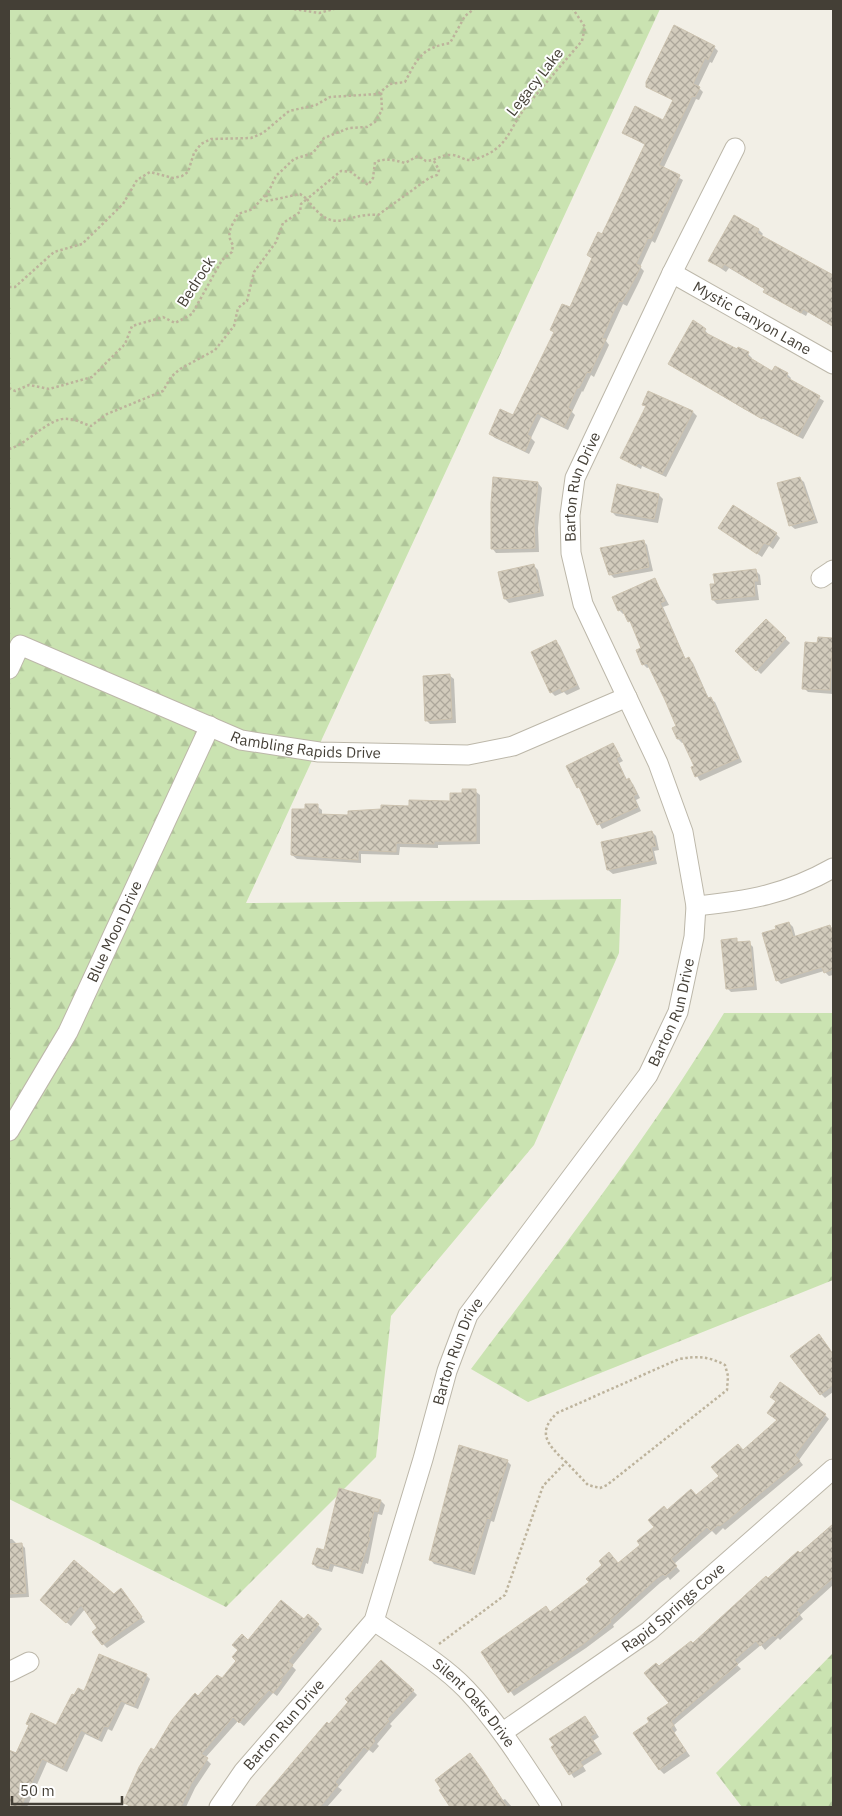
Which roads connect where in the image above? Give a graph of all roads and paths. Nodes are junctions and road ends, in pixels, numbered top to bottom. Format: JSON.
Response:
{"nodes":[{"id":1,"x":294,"y":9,"type":"edge"},
{"id":2,"x":334,"y":9,"type":"edge"},
{"id":3,"x":474,"y":9,"type":"edge"},
{"id":4,"x":573,"y":9,"type":"edge"},
{"id":5,"x":382,"y":91,"type":"junction"},
{"id":6,"x":736,"y":148,"type":"dead end"},
{"id":7,"x":434,"y":161,"type":"junction"},
{"id":8,"x":268,"y":192,"type":"junction"},
{"id":9,"x":306,"y":199,"type":"junction"},
{"id":10,"x":672,"y":273,"type":"junction"},
{"id":11,"x":9,"y":288,"type":"edge"},
{"id":12,"x":833,"y":364,"type":"edge"},
{"id":13,"x":9,"y":388,"type":"edge"},
{"id":14,"x":9,"y":448,"type":"edge"},
{"id":15,"x":9,"y":669,"type":"edge"},
{"id":16,"x":627,"y":697,"type":"junction"},
{"id":17,"x":210,"y":726,"type":"junction"},
{"id":18,"x":833,"y":868,"type":"edge"},
{"id":19,"x":696,"y":906,"type":"junction"},
{"id":20,"x":9,"y":1131,"type":"edge"},
{"id":21,"x":566,"y":1462,"type":"junction"},
{"id":22,"x":833,"y":1469,"type":"edge"},
{"id":23,"x":374,"y":1621,"type":"junction"},
{"id":24,"x":439,"y":1644,"type":"dead end"},
{"id":25,"x":29,"y":1662,"type":"dead end"},
{"id":26,"x":9,"y":1672,"type":"edge"},
{"id":27,"x":503,"y":1732,"type":"junction"},
{"id":28,"x":219,"y":1807,"type":"edge"},
{"id":29,"x":552,"y":1807,"type":"edge"}],
"edges":[{"from":1,"to":2,"type":"path"},
{"from":3,"to":5,"type":"path"},
{"from":4,"to":7,"type":"path","name":"Legacy Lake"},
{"from":5,"to":8,"type":"path"},
{"from":5,"to":11,"type":"path"},
{"from":6,"to":10,"type":"street","name":"Barton Run Drive"},
{"from":7,"to":9,"type":"path","name":"Legacy Lake"},
{"from":7,"to":9,"type":"path"},
{"from":8,"to":9,"type":"path"},
{"from":8,"to":13,"type":"path","name":"Bedrock"},
{"from":9,"to":14,"type":"path"},
{"from":10,"to":12,"type":"street","name":"Mystic Canyon Lane"},
{"from":10,"to":16,"type":"street","name":"Barton Run Drive"},
{"from":15,"to":17,"type":"street","name":"Rambling Rapids Drive"},
{"from":16,"to":17,"type":"street","name":"Rambling Rapids Drive"},
{"from":16,"to":19,"type":"street","name":"Barton Run Drive"},
{"from":17,"to":20,"type":"street","name":"Blue Moon Drive"},
{"from":18,"to":19,"type":"street"},
{"from":19,"to":23,"type":"street","name":"Barton Run Drive"},
{"from":21,"to":21,"type":"path"},
{"from":21,"to":24,"type":"path"},
{"from":22,"to":27,"type":"street","name":"Rapid Springs Cove"},
{"from":23,"to":27,"type":"street","name":"Silent Oaks Drive"},
{"from":23,"to":28,"type":"street","name":"Barton Run Drive"},
{"from":25,"to":26,"type":"street"},
{"from":27,"to":29,"type":"street","name":"Silent Oaks Drive"}]}
